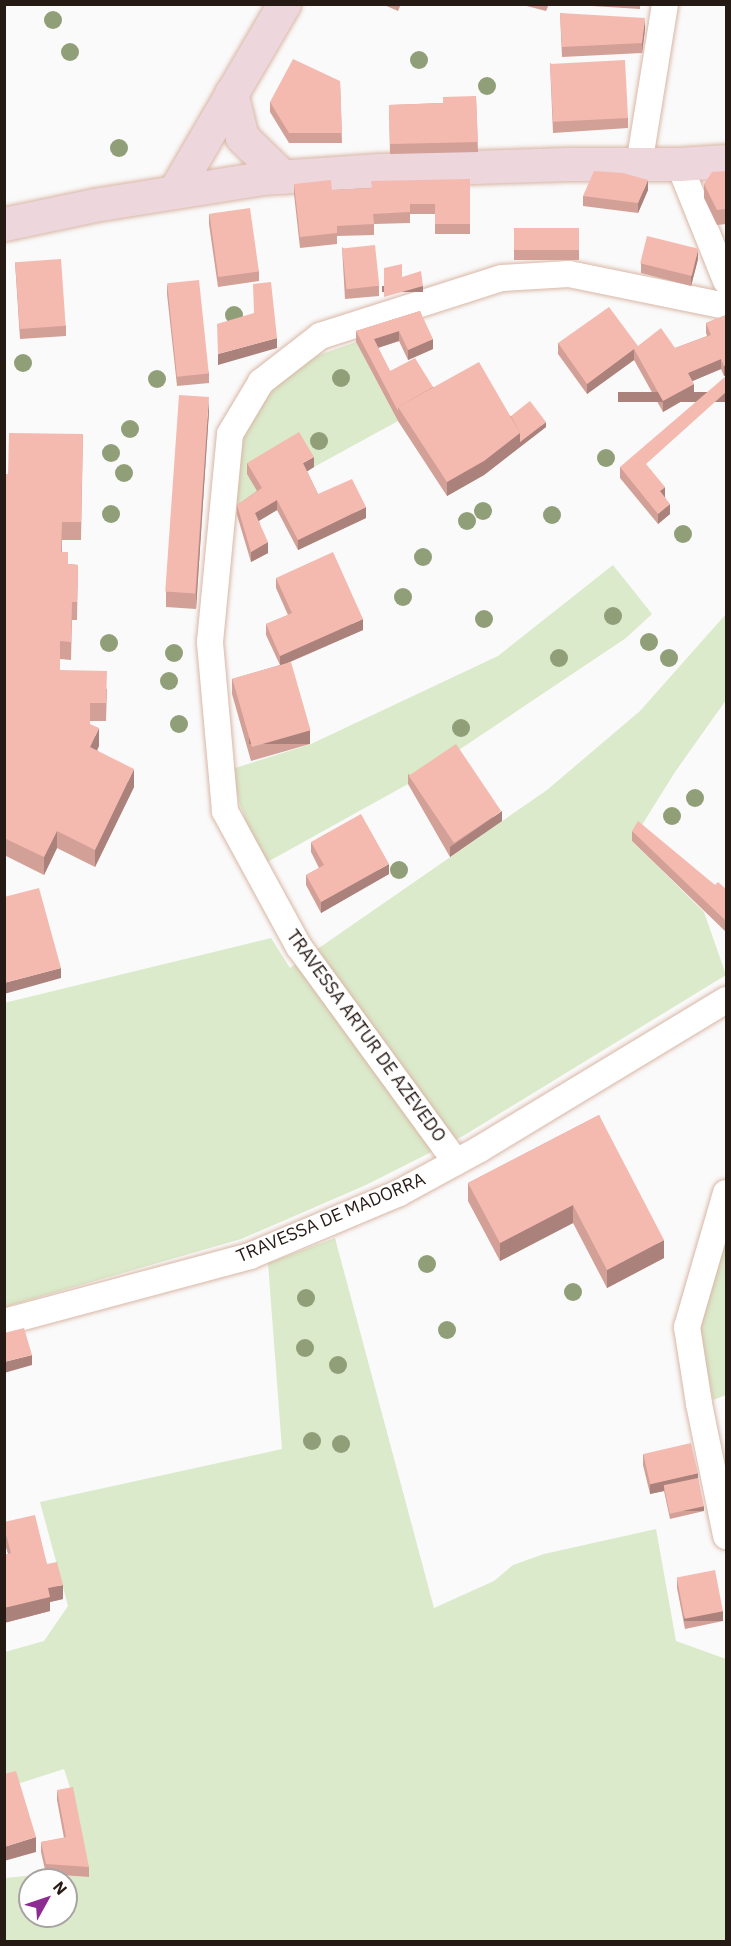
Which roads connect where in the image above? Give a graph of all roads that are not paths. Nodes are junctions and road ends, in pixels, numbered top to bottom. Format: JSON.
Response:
{"nodes":[{"id":1,"x":284,"y":4,"type":"edge"},
{"id":2,"x":665,"y":4,"type":"edge"},
{"id":3,"x":231,"y":93,"type":"junction"},
{"id":4,"x":726,"y":161,"type":"edge"},
{"id":5,"x":679,"y":164,"type":"junction"},
{"id":6,"x":639,"y":165,"type":"junction"},
{"id":7,"x":283,"y":177,"type":"junction"},
{"id":8,"x":174,"y":192,"type":"junction"},
{"id":9,"x":4,"y":224,"type":"edge"},
{"id":10,"x":726,"y":281,"type":"edge"},
{"id":11,"x":726,"y":306,"type":"edge"},
{"id":12,"x":726,"y":1000,"type":"edge"},
{"id":13,"x":456,"y":1162,"type":"junction"},
{"id":14,"x":726,"y":1193,"type":"edge"},
{"id":15,"x":4,"y":1322,"type":"edge"},
{"id":16,"x":726,"y":1536,"type":"edge"}],
"edges":[{"from":1,"to":3,"type":"main road"},
{"from":2,"to":6,"type":"street"},
{"from":3,"to":7,"type":"main road"},
{"from":3,"to":8,"type":"main road"},
{"from":4,"to":5,"type":"main road"},
{"from":5,"to":6,"type":"main road"},
{"from":5,"to":10,"type":"street"},
{"from":6,"to":7,"type":"main road"},
{"from":7,"to":8,"type":"main road"},
{"from":8,"to":9,"type":"main road"},
{"from":11,"to":13,"type":"street","name":"TRAVESSA ARTUR DE AZEVEDO"},
{"from":12,"to":13,"type":"street","name":"TRAVESSA DE MADORRA"},
{"from":13,"to":15,"type":"street","name":"TRAVESSA DE MADORRA"},
{"from":14,"to":16,"type":"street"}]}
